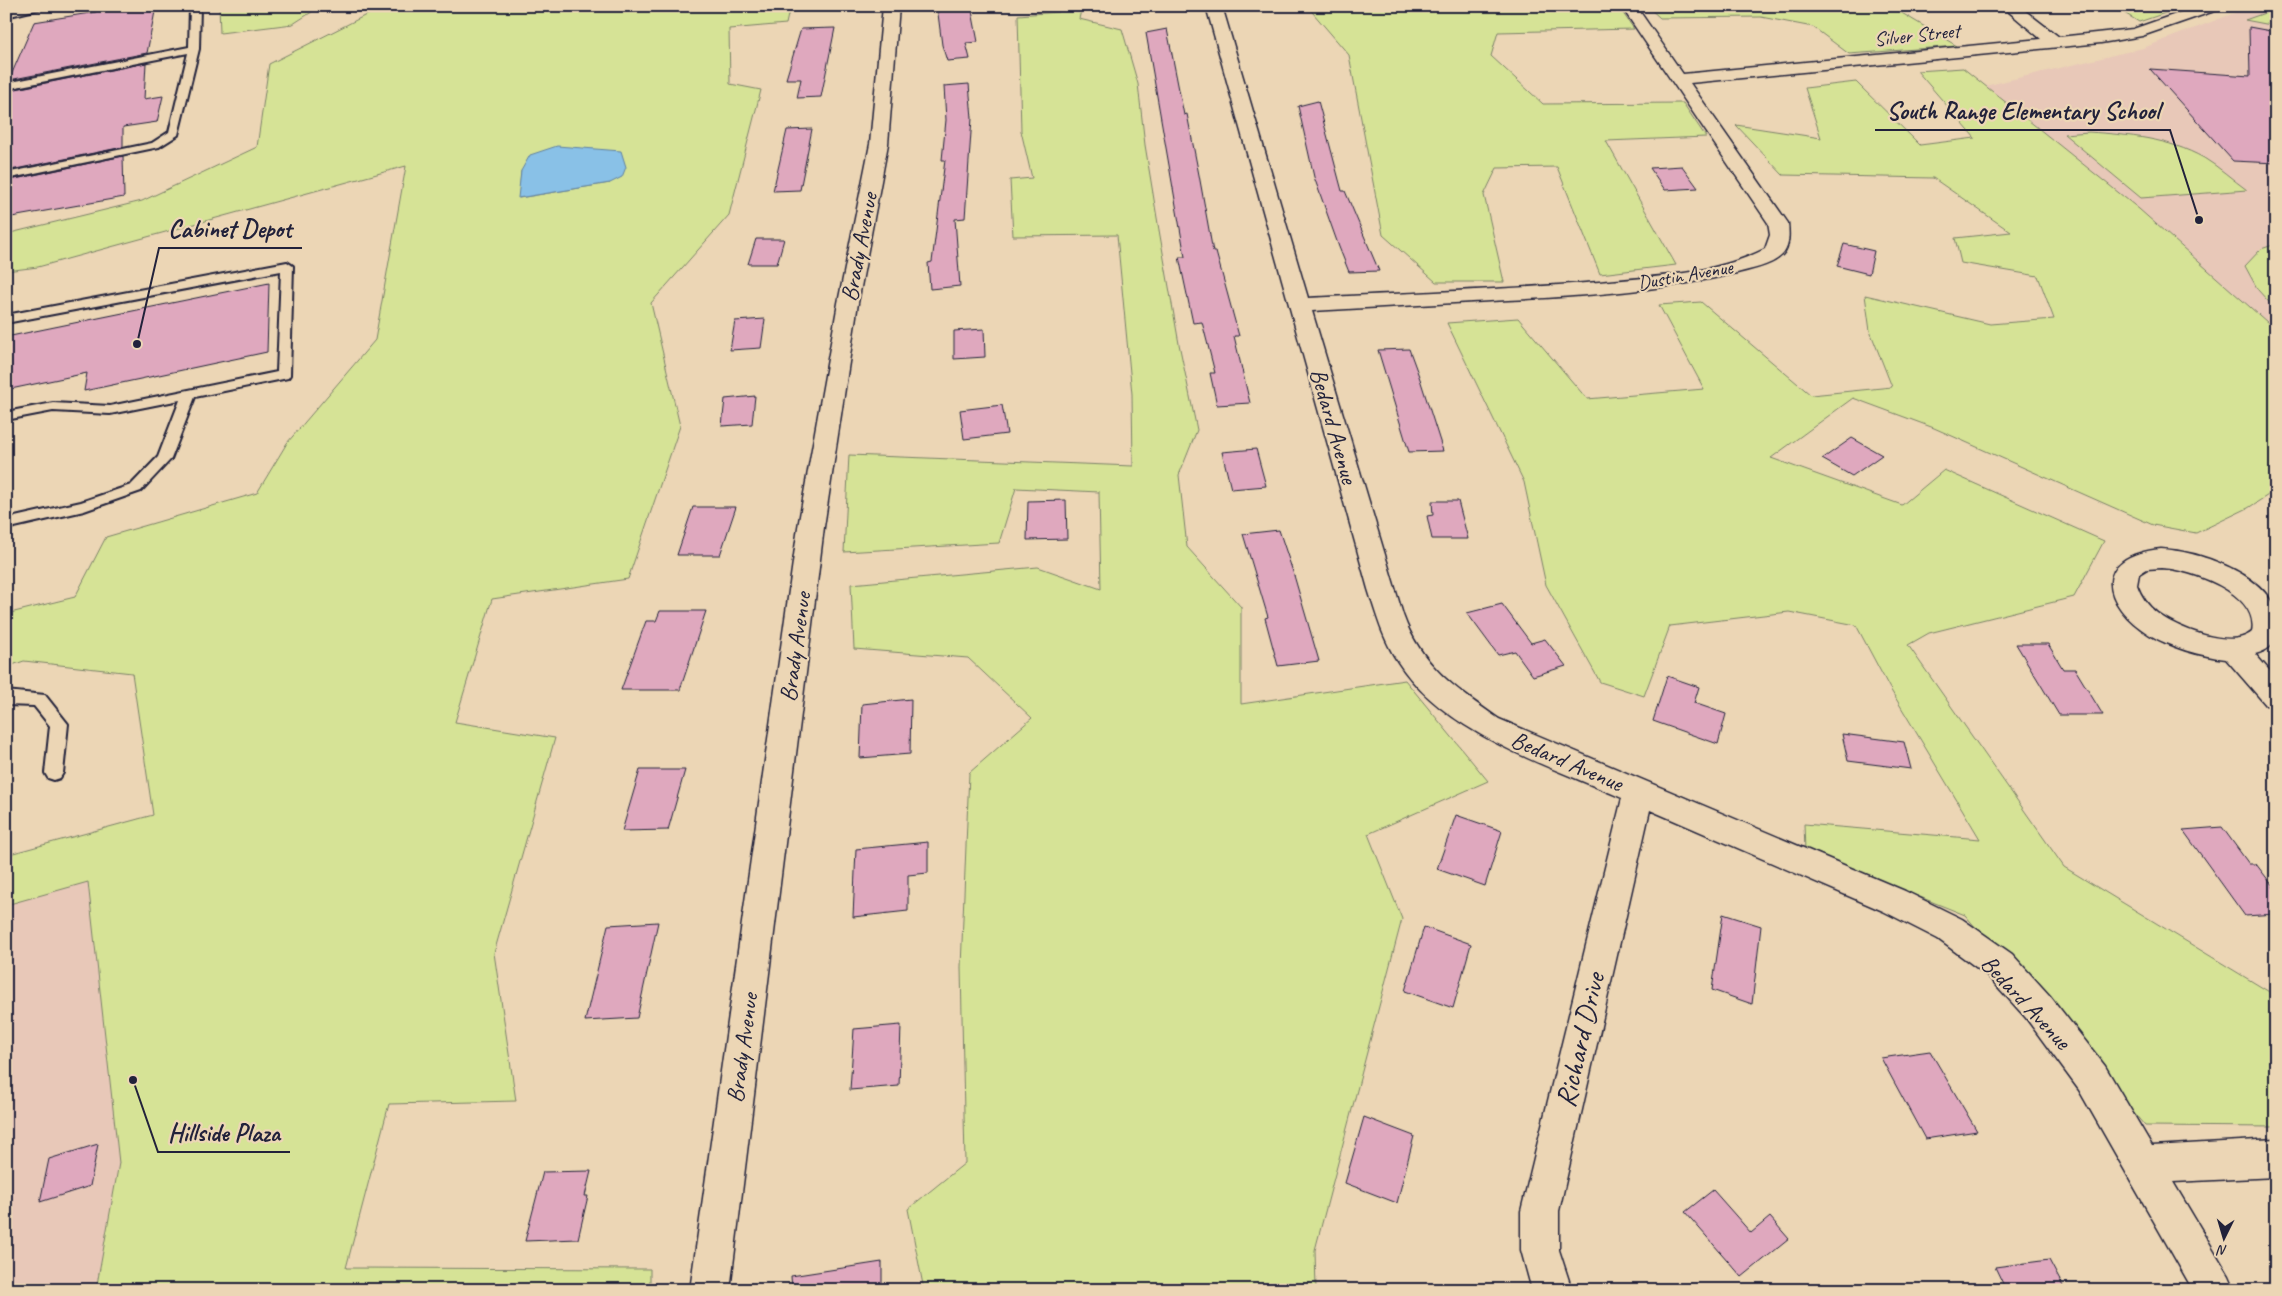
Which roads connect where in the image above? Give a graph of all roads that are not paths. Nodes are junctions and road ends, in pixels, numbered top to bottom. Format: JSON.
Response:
{"nodes":[{"id":1,"x":47,"y":6,"type":"edge"},
{"id":2,"x":195,"y":6,"type":"edge"},
{"id":3,"x":891,"y":6,"type":"edge"},
{"id":4,"x":1214,"y":6,"type":"edge"},
{"id":5,"x":1628,"y":6,"type":"edge"},
{"id":6,"x":2009,"y":6,"type":"edge"},
{"id":7,"x":2215,"y":6,"type":"edge"},
{"id":8,"x":6,"y":14,"type":"edge"},
{"id":9,"x":2056,"y":43,"type":"junction"},
{"id":10,"x":194,"y":49,"type":"junction"},
{"id":11,"x":1679,"y":80,"type":"junction"},
{"id":12,"x":6,"y":86,"type":"edge"},
{"id":13,"x":6,"y":176,"type":"edge"},
{"id":14,"x":1299,"y":305,"type":"junction"},
{"id":15,"x":6,"y":319,"type":"edge"},
{"id":16,"x":190,"y":394,"type":"junction"},
{"id":17,"x":6,"y":416,"type":"edge"},
{"id":18,"x":6,"y":524,"type":"edge"},
{"id":19,"x":2234,"y":649,"type":"junction"},
{"id":20,"x":2276,"y":697,"type":"edge"},
{"id":21,"x":6,"y":698,"type":"edge"},
{"id":22,"x":54,"y":773,"type":"dead end"},
{"id":23,"x":1639,"y":791,"type":"junction"},
{"id":24,"x":2276,"y":1158,"type":"edge"},
{"id":25,"x":2142,"y":1165,"type":"junction"},
{"id":26,"x":710,"y":1290,"type":"edge"},
{"id":27,"x":1552,"y":1290,"type":"edge"},
{"id":28,"x":2215,"y":1290,"type":"edge"}],
"edges":[{"from":1,"to":8,"type":"lane"},
{"from":2,"to":10,"type":"lane"},
{"from":3,"to":26,"type":"street","name":"Brady Avenue"},
{"from":4,"to":14,"type":"street","name":"Bedard Avenue"},
{"from":5,"to":11,"type":"street","name":"Dustin Avenue"},
{"from":6,"to":9,"type":"street"},
{"from":7,"to":9,"type":"street","name":"Silver Street"},
{"from":9,"to":11,"type":"street","name":"Silver Street"},
{"from":10,"to":12,"type":"lane"},
{"from":10,"to":13,"type":"lane"},
{"from":11,"to":14,"type":"street","name":"Dustin Avenue"},
{"from":14,"to":23,"type":"street","name":"Bedard Avenue"},
{"from":15,"to":16,"type":"lane"},
{"from":16,"to":17,"type":"lane"},
{"from":16,"to":18,"type":"lane"},
{"from":19,"to":19,"type":"street"},
{"from":19,"to":20,"type":"street"},
{"from":21,"to":22,"type":"lane"},
{"from":23,"to":25,"type":"street","name":"Bedard Avenue"},
{"from":23,"to":27,"type":"street","name":"Richard Drive"},
{"from":24,"to":25,"type":"street"},
{"from":25,"to":28,"type":"street","name":"Bedard Avenue"}]}
